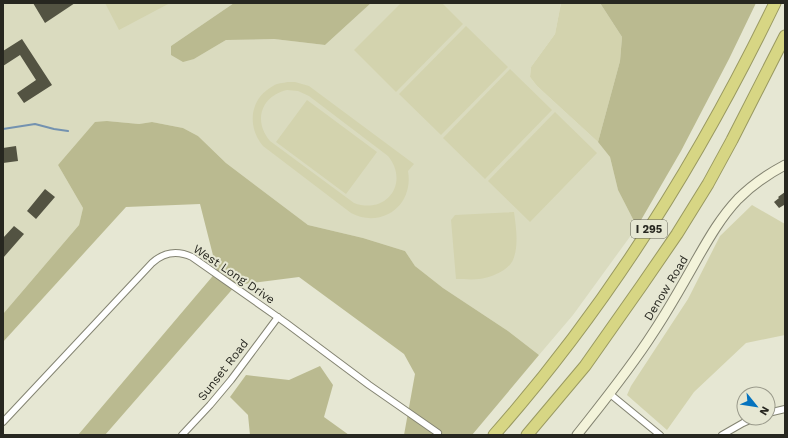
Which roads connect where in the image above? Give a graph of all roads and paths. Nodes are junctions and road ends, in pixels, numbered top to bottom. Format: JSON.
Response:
{"nodes":[{"id":1,"x":775,"y":3,"type":"edge"},
{"id":2,"x":785,"y":36,"type":"edge"},
{"id":3,"x":785,"y":165,"type":"edge"},
{"id":4,"x":278,"y":317,"type":"junction"},
{"id":5,"x":610,"y":394,"type":"junction"},
{"id":6,"x":3,"y":422,"type":"edge"},
{"id":7,"x":738,"y":426,"type":"edge"},
{"id":8,"x":438,"y":433,"type":"dead end"},
{"id":9,"x":182,"y":435,"type":"edge"},
{"id":10,"x":494,"y":435,"type":"edge"},
{"id":11,"x":527,"y":435,"type":"edge"},
{"id":12,"x":576,"y":435,"type":"edge"},
{"id":13,"x":660,"y":435,"type":"edge"},
{"id":14,"x":722,"y":435,"type":"edge"}],
"edges":[{"from":1,"to":10,"type":"highway","number":"I 295"},
{"from":2,"to":11,"type":"highway","number":"I 295"},
{"from":3,"to":5,"type":"street","name":"Denow Road"},
{"from":4,"to":6,"type":"street","name":"West Long Drive"},
{"from":4,"to":8,"type":"street","name":"West Long Drive"},
{"from":4,"to":9,"type":"street","name":"Sunset Road"},
{"from":5,"to":12,"type":"street","name":"Denow Road"},
{"from":5,"to":13,"type":"street"},
{"from":7,"to":14,"type":"street"}]}
